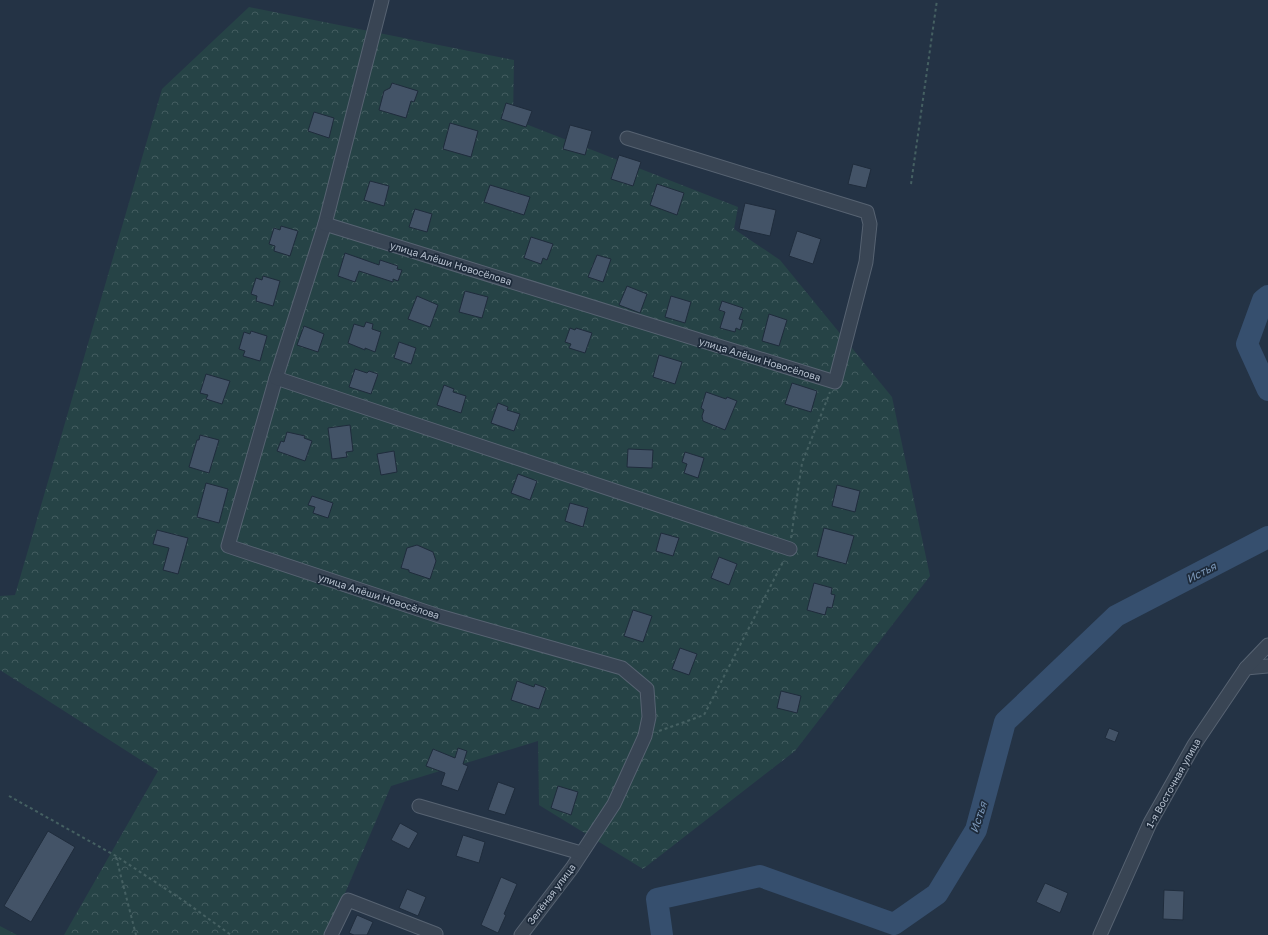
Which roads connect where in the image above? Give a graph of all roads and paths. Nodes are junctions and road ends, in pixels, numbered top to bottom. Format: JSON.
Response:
{"nodes":[{"id":1,"x":382,"y":0,"type":"edge"},
{"id":2,"x":937,"y":0,"type":"edge"},
{"id":3,"x":627,"y":138,"type":"dead end"},
{"id":4,"x":911,"y":184,"type":"dead end"},
{"id":5,"x":325,"y":224,"type":"junction"},
{"id":6,"x":276,"y":378,"type":"junction"},
{"id":7,"x":835,"y":382,"type":"junction"},
{"id":8,"x":790,"y":549,"type":"junction"},
{"id":9,"x":1268,"y":645,"type":"edge"},
{"id":10,"x":1268,"y":666,"type":"edge"},
{"id":11,"x":1246,"y":668,"type":"junction"},
{"id":12,"x":645,"y":736,"type":"junction"},
{"id":13,"x":9,"y":796,"type":"dead end"},
{"id":14,"x":419,"y":806,"type":"dead end"},
{"id":15,"x":581,"y":854,"type":"junction"},
{"id":16,"x":116,"y":856,"type":"junction"},
{"id":17,"x":436,"y":934,"type":"dead end"},
{"id":18,"x":136,"y":935,"type":"edge"},
{"id":19,"x":231,"y":935,"type":"edge"},
{"id":20,"x":331,"y":935,"type":"edge"},
{"id":21,"x":521,"y":935,"type":"edge"},
{"id":22,"x":1100,"y":935,"type":"edge"}],
"edges":[{"from":1,"to":5,"type":"street","name":"улица Алёши Новосёлова"},
{"from":2,"to":4,"type":"path"},
{"from":3,"to":7,"type":"street","name":"улица Алёши Новосёлова"},
{"from":5,"to":6,"type":"street","name":"улица Алёши Новосёлова"},
{"from":5,"to":7,"type":"street","name":"улица Алёши Новосёлова"},
{"from":6,"to":8,"type":"street"},
{"from":6,"to":12,"type":"street","name":"улица Алёши Новосёлова"},
{"from":7,"to":8,"type":"path"},
{"from":8,"to":12,"type":"path"},
{"from":9,"to":11,"type":"street","name":"1-я Восточная улица"},
{"from":10,"to":11,"type":"street"},
{"from":11,"to":22,"type":"street","name":"1-я Восточная улица"},
{"from":12,"to":15,"type":"street","name":"Зелёная улица"},
{"from":13,"to":16,"type":"path"},
{"from":14,"to":15,"type":"street"},
{"from":15,"to":21,"type":"street","name":"Зелёная улица"},
{"from":16,"to":18,"type":"path"},
{"from":16,"to":19,"type":"path"},
{"from":17,"to":20,"type":"street"}]}
